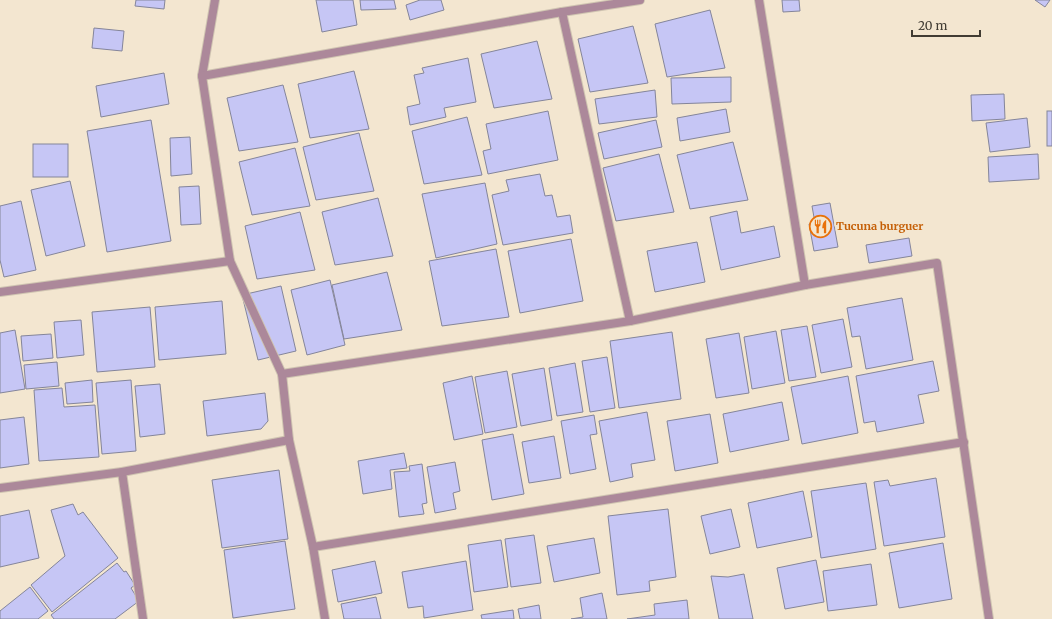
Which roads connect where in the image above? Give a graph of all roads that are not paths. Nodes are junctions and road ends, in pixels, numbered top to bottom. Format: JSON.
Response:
{"nodes":[{"id":1,"x":215,"y":0,"type":"edge"},
{"id":2,"x":640,"y":0,"type":"edge"},
{"id":3,"x":759,"y":0,"type":"edge"},
{"id":4,"x":562,"y":12,"type":"junction"},
{"id":5,"x":202,"y":76,"type":"junction"},
{"id":6,"x":230,"y":261,"type":"junction"},
{"id":7,"x":805,"y":285,"type":"junction"},
{"id":8,"x":0,"y":292,"type":"edge"},
{"id":9,"x":630,"y":321,"type":"junction"},
{"id":10,"x":282,"y":374,"type":"junction"},
{"id":11,"x":289,"y":440,"type":"junction"},
{"id":12,"x":964,"y":442,"type":"junction"},
{"id":13,"x":122,"y":472,"type":"junction"},
{"id":14,"x":0,"y":488,"type":"edge"},
{"id":15,"x":313,"y":547,"type":"junction"},
{"id":16,"x":143,"y":619,"type":"edge"},
{"id":17,"x":325,"y":619,"type":"edge"},
{"id":18,"x":989,"y":619,"type":"edge"}],
"edges":[{"from":1,"to":5,"type":"street"},
{"from":2,"to":4,"type":"street"},
{"from":3,"to":7,"type":"street"},
{"from":4,"to":5,"type":"street"},
{"from":4,"to":9,"type":"street"},
{"from":5,"to":6,"type":"street"},
{"from":6,"to":8,"type":"street"},
{"from":6,"to":10,"type":"street"},
{"from":7,"to":9,"type":"street"},
{"from":7,"to":12,"type":"street"},
{"from":9,"to":10,"type":"street"},
{"from":10,"to":11,"type":"street"},
{"from":11,"to":13,"type":"street"},
{"from":11,"to":15,"type":"street"},
{"from":12,"to":15,"type":"street"},
{"from":12,"to":18,"type":"street"},
{"from":13,"to":14,"type":"street"},
{"from":13,"to":16,"type":"street"},
{"from":15,"to":17,"type":"street"}]}
